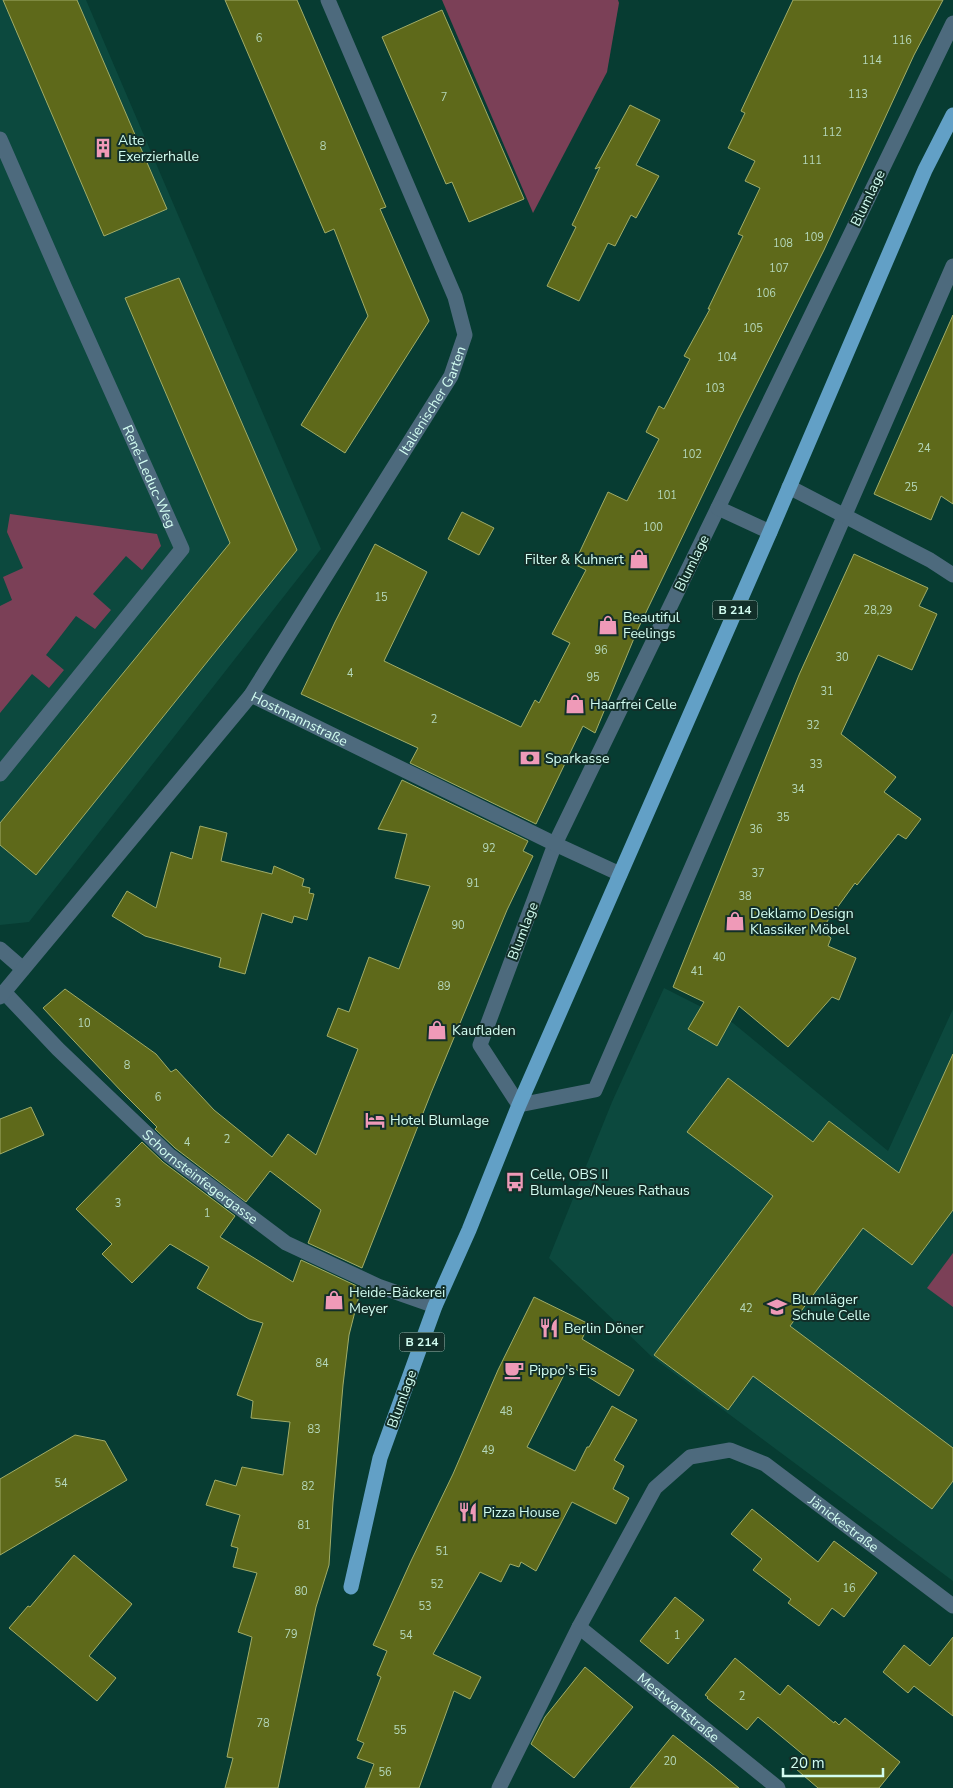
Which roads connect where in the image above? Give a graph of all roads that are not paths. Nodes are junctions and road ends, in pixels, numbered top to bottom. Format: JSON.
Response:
{"nodes":[{"id":1,"x":328,"y":0,"type":"edge"},
{"id":2,"x":952,"y":27,"type":"edge"},
{"id":3,"x":953,"y":115,"type":"edge"},
{"id":4,"x":0,"y":139,"type":"edge"},
{"id":5,"x":953,"y":266,"type":"edge"},
{"id":6,"x":788,"y":486,"type":"junction"},
{"id":7,"x":718,"y":508,"type":"junction"},
{"id":8,"x":844,"y":514,"type":"junction"},
{"id":9,"x":770,"y":532,"type":"junction"},
{"id":10,"x":953,"y":575,"type":"edge"},
{"id":11,"x":251,"y":695,"type":"junction"},
{"id":12,"x":0,"y":774,"type":"edge"},
{"id":13,"x":555,"y":844,"type":"junction"},
{"id":14,"x":620,"y":874,"type":"junction"},
{"id":15,"x":0,"y":949,"type":"edge"},
{"id":16,"x":23,"y":969,"type":"junction"},
{"id":17,"x":2,"y":995,"type":"edge"},
{"id":18,"x":519,"y":1105,"type":"junction"},
{"id":19,"x":435,"y":1306,"type":"junction"},
{"id":20,"x":351,"y":1588,"type":"dead end"},
{"id":21,"x":953,"y":1606,"type":"edge"},
{"id":22,"x":579,"y":1627,"type":"junction"},
{"id":23,"x":499,"y":1788,"type":"edge"},
{"id":24,"x":778,"y":1788,"type":"edge"}],
"edges":[{"from":1,"to":11,"type":"street","name":"Italienischer Garten"},
{"from":2,"to":7,"type":"street","name":"Blumlage"},
{"from":3,"to":6,"type":"main road","name":"Blumlage","number":"B 214"},
{"from":4,"to":12,"type":"street","name":"René-Leduc-Weg"},
{"from":5,"to":8,"type":"street"},
{"from":6,"to":8,"type":"street"},
{"from":6,"to":9,"type":"main road","name":"Blumlage","number":"B 214"},
{"from":7,"to":9,"type":"street"},
{"from":7,"to":13,"type":"street","name":"Blumlage"},
{"from":8,"to":10,"type":"street"},
{"from":8,"to":18,"type":"street"},
{"from":9,"to":14,"type":"main road","name":"Blumlage","number":"B 214"},
{"from":11,"to":13,"type":"street","name":"Hostmannstraße"},
{"from":11,"to":16,"type":"street","name":"Hostmannstraße"},
{"from":13,"to":14,"type":"street","name":"Hostmannstraße"},
{"from":13,"to":18,"type":"street","name":"Blumlage"},
{"from":14,"to":18,"type":"main road","name":"Blumlage","number":"B 214"},
{"from":15,"to":16,"type":"street"},
{"from":16,"to":17,"type":"street","name":"Hostmannstraße"},
{"from":17,"to":19,"type":"street","name":"Schornsteinfegergasse"},
{"from":18,"to":19,"type":"main road","name":"Blumlage","number":"B 214"},
{"from":19,"to":20,"type":"main road","name":"Blumlage","number":"B 214"},
{"from":21,"to":22,"type":"street","name":"Jänickestraße"},
{"from":22,"to":23,"type":"street"},
{"from":22,"to":24,"type":"street","name":"Mestwartstraße"}]}
